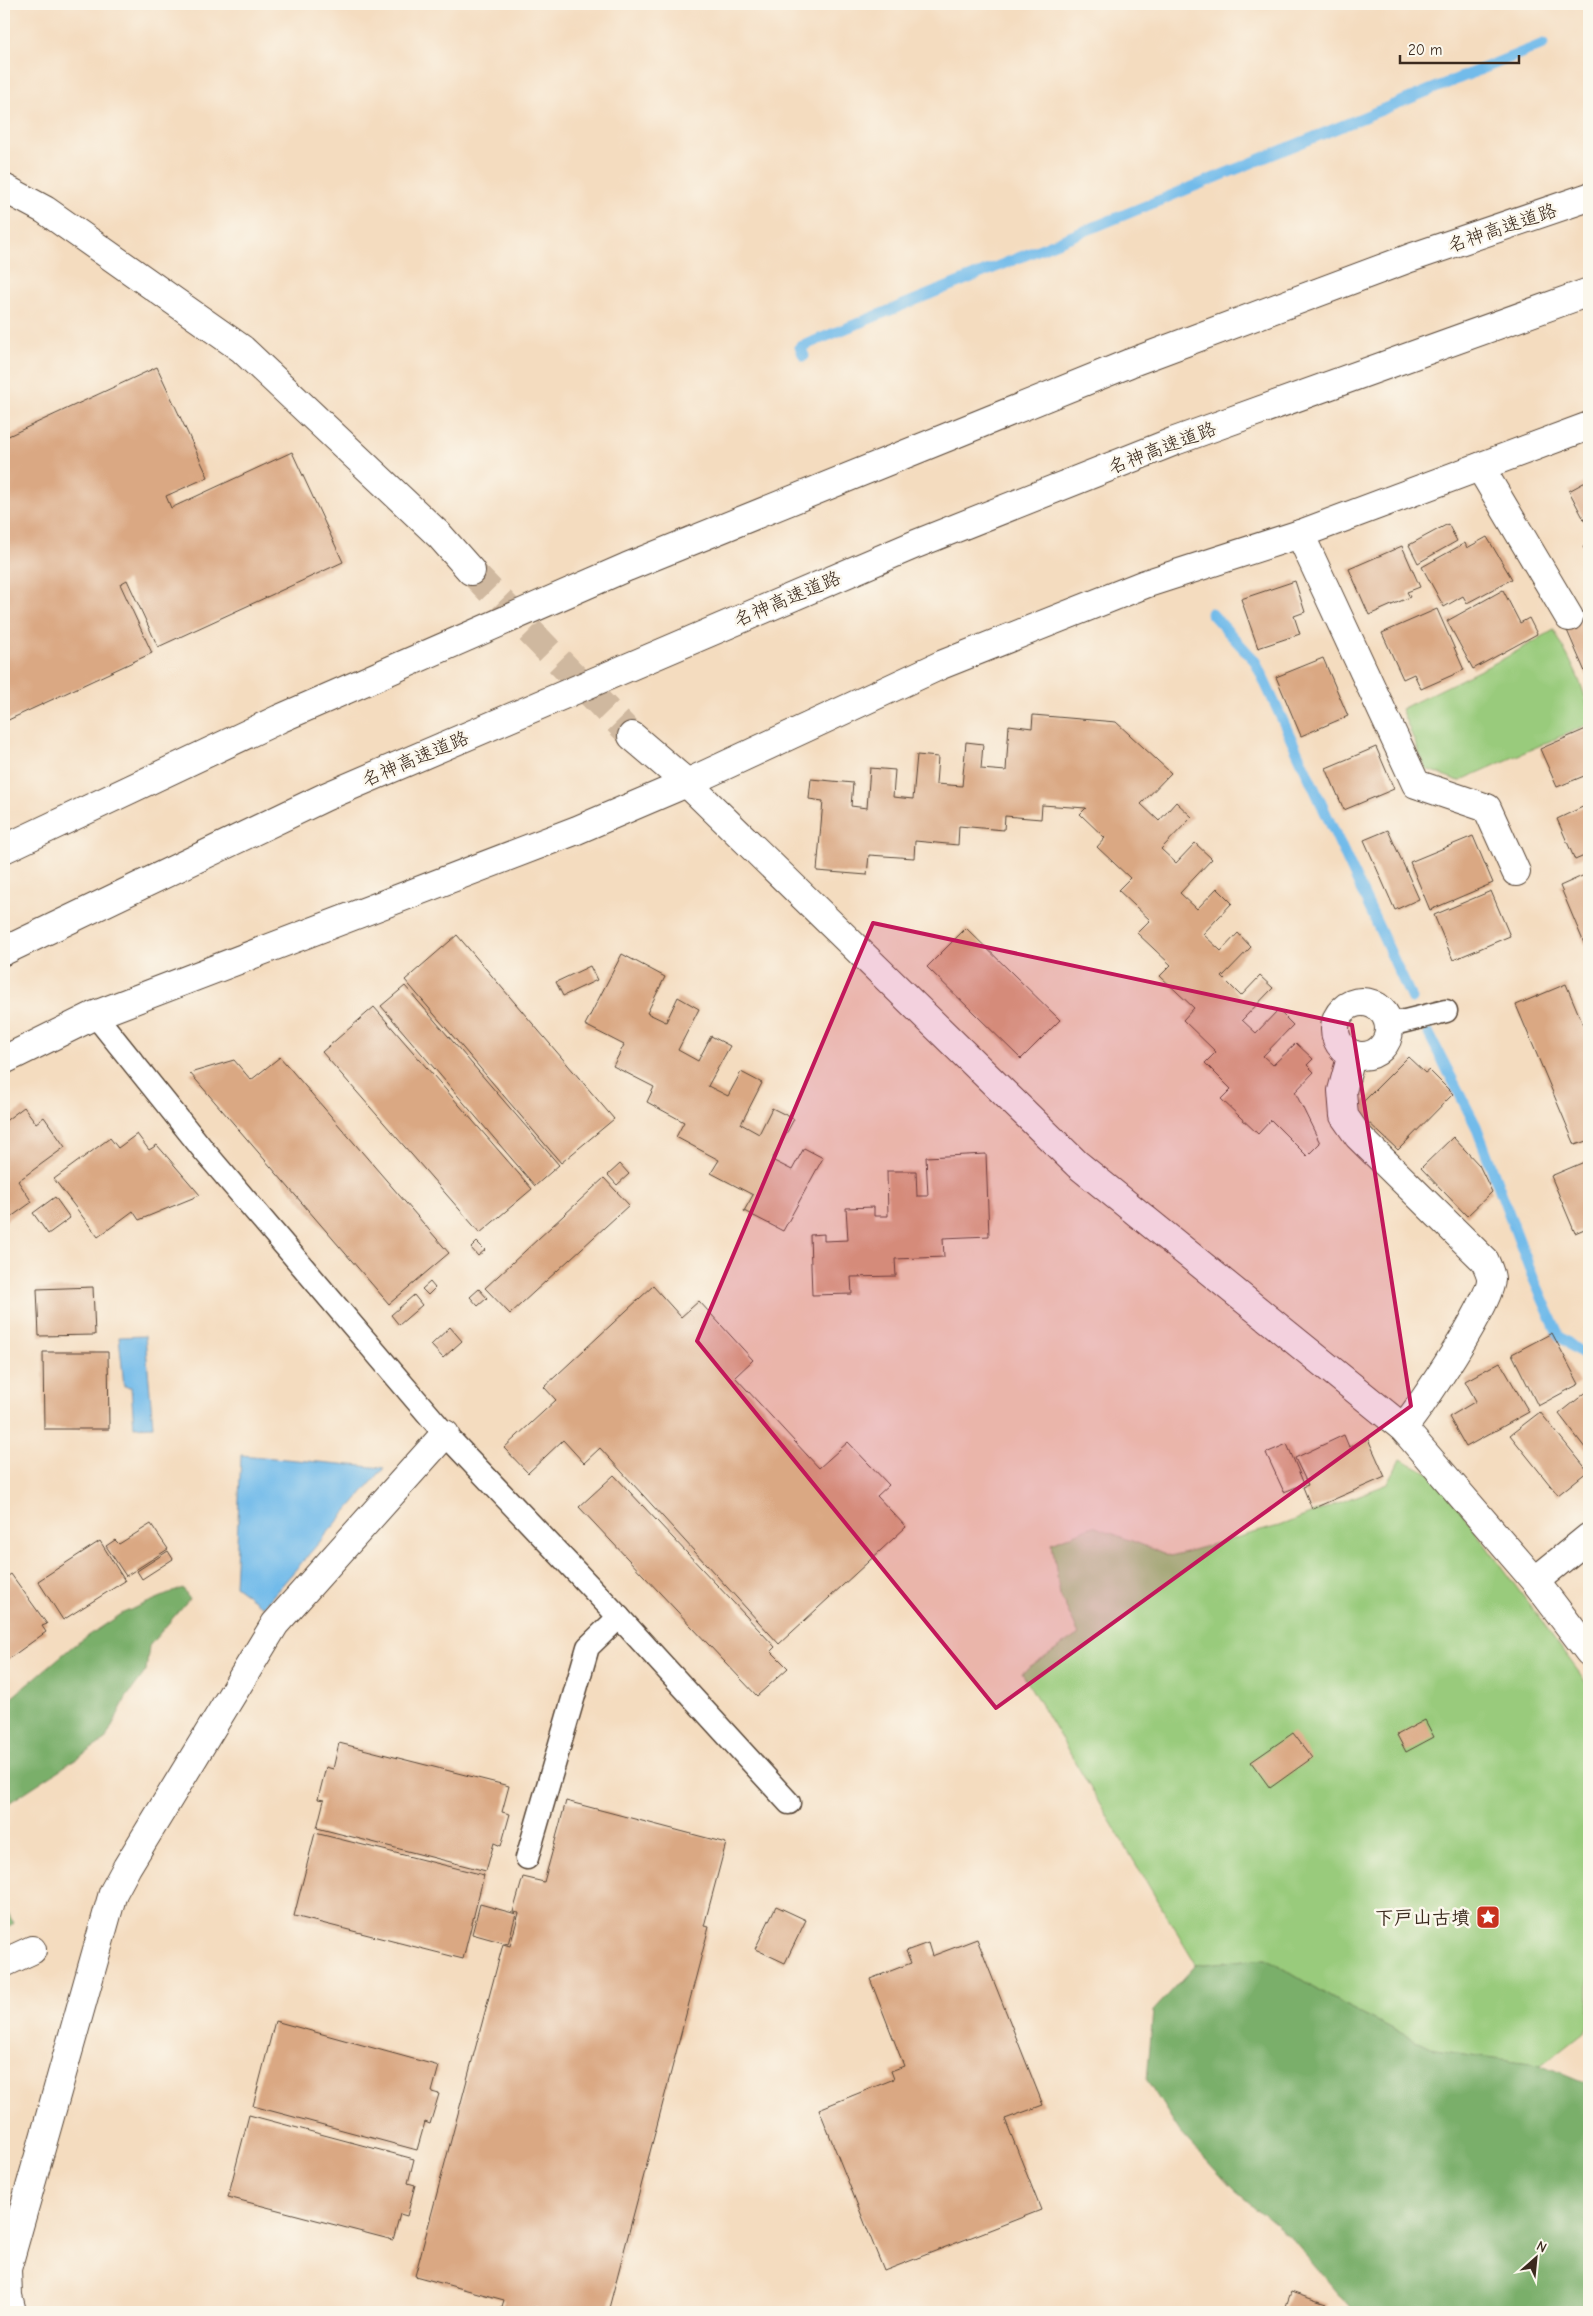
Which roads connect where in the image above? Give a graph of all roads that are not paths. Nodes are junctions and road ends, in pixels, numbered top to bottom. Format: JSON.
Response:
{"nodes":[{"id":1,"x":4,"y":188,"type":"edge"},
{"id":2,"x":1589,"y":197,"type":"edge"},
{"id":3,"x":1589,"y":292,"type":"edge"},
{"id":4,"x":1589,"y":426,"type":"edge"},
{"id":5,"x":1480,"y":467,"type":"junction"},
{"id":6,"x":1300,"y":534,"type":"junction"},
{"id":7,"x":471,"y":571,"type":"tunnel mouth"},
{"id":8,"x":1569,"y":617,"type":"dead end"},
{"id":9,"x":632,"y":736,"type":"tunnel mouth"},
{"id":10,"x":687,"y":783,"type":"junction"},
{"id":11,"x":4,"y":849,"type":"edge"},
{"id":12,"x":1516,"y":872,"type":"dead end"},
{"id":13,"x":4,"y":951,"type":"edge"},
{"id":14,"x":1446,"y":1011,"type":"dead end"},
{"id":15,"x":95,"y":1015,"type":"junction"},
{"id":16,"x":1388,"y":1024,"type":"junction"},
{"id":17,"x":1352,"y":1054,"type":"junction"},
{"id":18,"x":4,"y":1060,"type":"edge"},
{"id":19,"x":1403,"y":1428,"type":"junction"},
{"id":20,"x":445,"y":1434,"type":"junction"},
{"id":21,"x":1589,"y":1537,"type":"edge"},
{"id":22,"x":1535,"y":1581,"type":"junction"},
{"id":23,"x":619,"y":1617,"type":"junction"},
{"id":24,"x":1589,"y":1652,"type":"edge"},
{"id":25,"x":789,"y":1803,"type":"dead end"},
{"id":26,"x":527,"y":1858,"type":"dead end"},
{"id":27,"x":32,"y":1950,"type":"dead end"},
{"id":28,"x":4,"y":1963,"type":"edge"},
{"id":29,"x":12,"y":2312,"type":"edge"}],
"edges":[{"from":1,"to":7,"type":"main road"},
{"from":2,"to":11,"type":"main road","name":"名神高速道路"},
{"from":3,"to":13,"type":"main road","name":"名神高速道路"},
{"from":4,"to":5,"type":"main road"},
{"from":5,"to":6,"type":"main road"},
{"from":5,"to":8,"type":"main road"},
{"from":6,"to":10,"type":"main road"},
{"from":6,"to":12,"type":"main road"},
{"from":9,"to":10,"type":"main road"},
{"from":10,"to":15,"type":"main road"},
{"from":10,"to":19,"type":"main road"},
{"from":14,"to":16,"type":"lane"},
{"from":15,"to":18,"type":"main road"},
{"from":15,"to":20,"type":"lane"},
{"from":16,"to":17,"type":"main road"},
{"from":16,"to":17,"type":"main road"},
{"from":17,"to":19,"type":"main road"},
{"from":19,"to":22,"type":"main road"},
{"from":20,"to":23,"type":"lane"},
{"from":20,"to":29,"type":"main road"},
{"from":21,"to":22,"type":"main road"},
{"from":22,"to":24,"type":"main road"},
{"from":23,"to":25,"type":"lane"},
{"from":23,"to":26,"type":"lane"},
{"from":27,"to":28,"type":"main road"}]}
